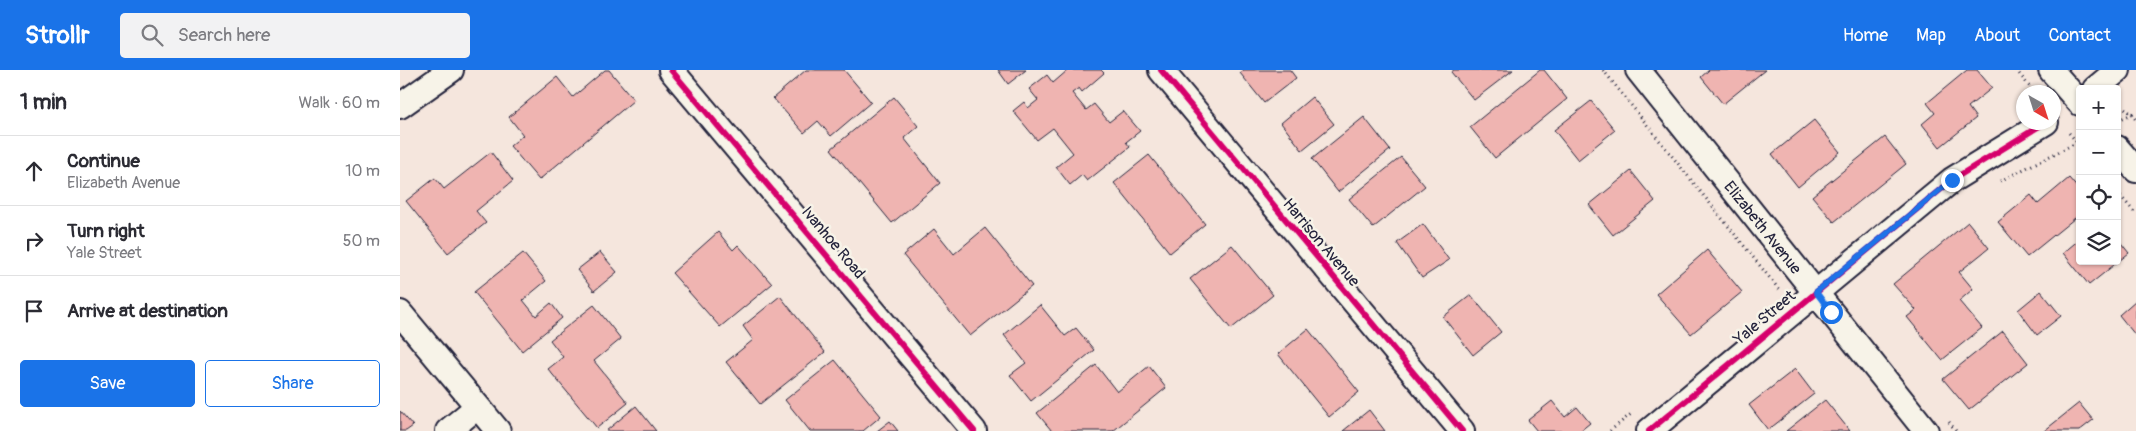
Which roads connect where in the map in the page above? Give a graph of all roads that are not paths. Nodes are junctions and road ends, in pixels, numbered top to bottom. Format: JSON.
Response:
{"nodes":[{"id":1,"x":451,"y":70,"type":"edge"},
{"id":2,"x":672,"y":70,"type":"edge"},
{"id":3,"x":1161,"y":70,"type":"edge"},
{"id":4,"x":1638,"y":70,"type":"edge"},
{"id":5,"x":2052,"y":70,"type":"edge"},
{"id":6,"x":2118,"y":70,"type":"edge"},
{"id":7,"x":2100,"y":85,"type":"edge"},
{"id":8,"x":2076,"y":92,"type":"edge"},
{"id":9,"x":400,"y":106,"type":"edge"},
{"id":10,"x":2076,"y":107,"type":"edge"},
{"id":11,"x":2061,"y":125,"type":"edge"},
{"id":12,"x":2033,"y":130,"type":"edge"},
{"id":13,"x":2121,"y":153,"type":"edge"},
{"id":14,"x":2136,"y":170,"type":"edge"},
{"id":15,"x":1816,"y":292,"type":"junction"},
{"id":16,"x":400,"y":313,"type":"edge"},
{"id":17,"x":477,"y":407,"type":"junction"},
{"id":18,"x":448,"y":431,"type":"edge"},
{"id":19,"x":498,"y":431,"type":"edge"},
{"id":20,"x":974,"y":431,"type":"edge"},
{"id":21,"x":1462,"y":431,"type":"edge"},
{"id":22,"x":1649,"y":431,"type":"edge"},
{"id":23,"x":1926,"y":431,"type":"edge"}],
"edges":[{"from":1,"to":9,"type":"street"},
{"from":2,"to":20,"type":"street","name":"Ivanhoe Road"},
{"from":3,"to":21,"type":"street","name":"Harrison Avenue"},
{"from":4,"to":15,"type":"street","name":"Elizabeth Avenue"},
{"from":5,"to":8,"type":"street"},
{"from":6,"to":7,"type":"street"},
{"from":10,"to":11,"type":"street"},
{"from":12,"to":15,"type":"street","name":"Yale Street"},
{"from":13,"to":14,"type":"street"},
{"from":15,"to":22,"type":"street","name":"Yale Street"},
{"from":15,"to":23,"type":"street","name":"Elizabeth Avenue"},
{"from":16,"to":17,"type":"street"},
{"from":17,"to":18,"type":"street"},
{"from":17,"to":19,"type":"street"}]}
